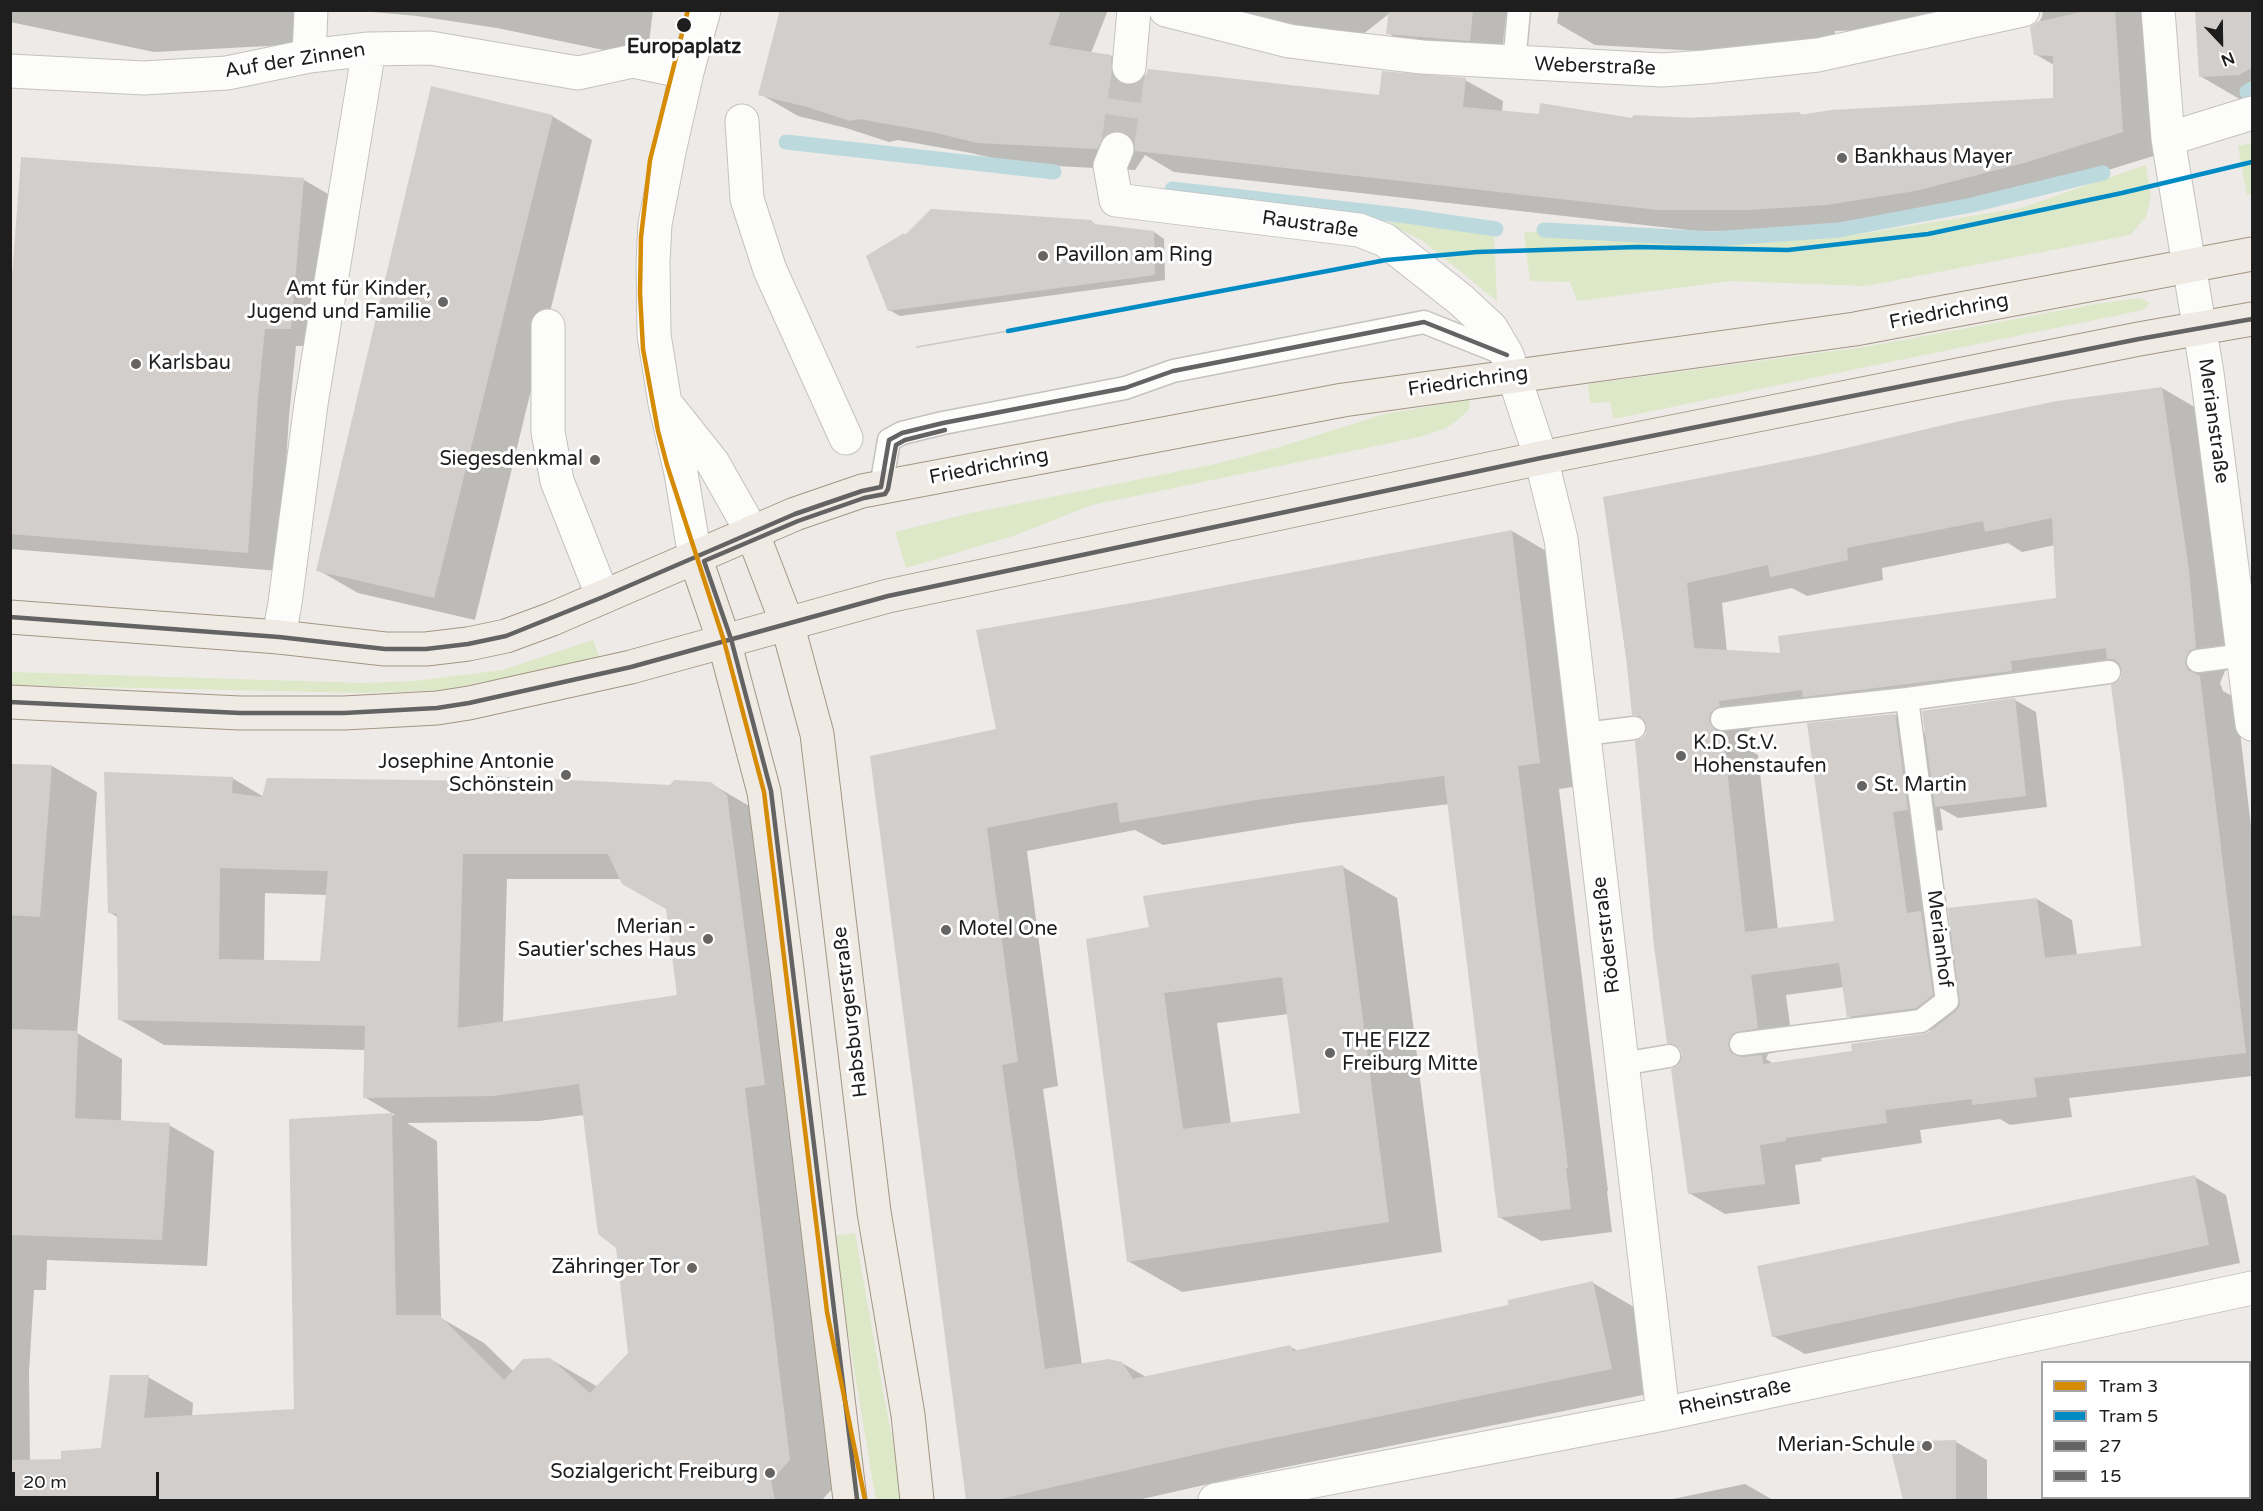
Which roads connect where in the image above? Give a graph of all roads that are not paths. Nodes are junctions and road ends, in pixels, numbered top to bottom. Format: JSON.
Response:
{"nodes":[{"id":1,"x":311,"y":10,"type":"edge"},
{"id":2,"x":704,"y":10,"type":"edge"},
{"id":3,"x":1134,"y":10,"type":"edge"},
{"id":4,"x":1166,"y":10,"type":"edge"},
{"id":5,"x":1519,"y":10,"type":"edge"},
{"id":6,"x":2023,"y":10,"type":"edge"},
{"id":7,"x":2158,"y":10,"type":"edge"},
{"id":8,"x":369,"y":49,"type":"junction"},
{"id":9,"x":309,"y":56,"type":"junction"},
{"id":10,"x":1514,"y":63,"type":"junction"},
{"id":11,"x":1129,"y":67,"type":"tunnel mouth"},
{"id":12,"x":10,"y":71,"type":"edge"},
{"id":13,"x":687,"y":72,"type":"junction"},
{"id":14,"x":2253,"y":113,"type":"edge"},
{"id":15,"x":742,"y":121,"type":"dead end"},
{"id":16,"x":2168,"y":139,"type":"junction"},
{"id":17,"x":1117,"y":150,"type":"tunnel mouth"},
{"id":18,"x":2253,"y":254,"type":"edge"},
{"id":19,"x":2188,"y":267,"type":"junction"},
{"id":20,"x":2253,"y":319,"type":"edge"},
{"id":21,"x":548,"y":326,"type":"dead end"},
{"id":22,"x":2199,"y":329,"type":"junction"},
{"id":23,"x":1511,"y":365,"type":"junction"},
{"id":24,"x":665,"y":403,"type":"junction"},
{"id":25,"x":846,"y":438,"type":"dead end"},
{"id":26,"x":1541,"y":458,"type":"junction"},
{"id":27,"x":881,"y":487,"type":"junction"},
{"id":28,"x":752,"y":532,"type":"junction"},
{"id":29,"x":695,"y":557,"type":"junction"},
{"id":30,"x":2244,"y":585,"type":"edge"},
{"id":31,"x":603,"y":597,"type":"junction"},
{"id":32,"x":10,"y":617,"type":"edge"},
{"id":33,"x":788,"y":623,"type":"junction"},
{"id":34,"x":279,"y":637,"type":"junction"},
{"id":35,"x":724,"y":641,"type":"junction"},
{"id":36,"x":2244,"y":655,"type":"junction"},
{"id":37,"x":2198,"y":661,"type":"dead end"},
{"id":38,"x":2109,"y":672,"type":"dead end"},
{"id":39,"x":1907,"y":699,"type":"junction"},
{"id":40,"x":10,"y":702,"type":"edge"},
{"id":41,"x":1722,"y":719,"type":"dead end"},
{"id":42,"x":2253,"y":724,"type":"edge"},
{"id":43,"x":1634,"y":728,"type":"dead end"},
{"id":44,"x":1584,"y":734,"type":"junction"},
{"id":45,"x":1741,"y":1044,"type":"dead end"},
{"id":46,"x":1669,"y":1056,"type":"dead end"},
{"id":47,"x":1622,"y":1064,"type":"junction"},
{"id":48,"x":2253,"y":1288,"type":"edge"},
{"id":49,"x":1663,"y":1414,"type":"junction"},
{"id":50,"x":1221,"y":1499,"type":"edge"},
{"id":51,"x":850,"y":1500,"type":"edge"},
{"id":52,"x":917,"y":1500,"type":"edge"}],
"edges":[{"from":1,"to":9,"type":"street"},
{"from":2,"to":13,"type":"street"},
{"from":3,"to":11,"type":"street"},
{"from":4,"to":10,"type":"street","name":"Weberstraße"},
{"from":5,"to":10,"type":"lane"},
{"from":6,"to":10,"type":"street","name":"Weberstraße"},
{"from":7,"to":16,"type":"street","name":"Merianstraße"},
{"from":8,"to":9,"type":"street","name":"Auf der Zinnen"},
{"from":8,"to":13,"type":"street","name":"Auf der Zinnen"},
{"from":8,"to":34,"type":"street"},
{"from":9,"to":12,"type":"street","name":"Auf der Zinnen"},
{"from":13,"to":24,"type":"street"},
{"from":14,"to":16,"type":"street"},
{"from":15,"to":25,"type":"street"},
{"from":16,"to":19,"type":"street","name":"Merianstraße"},
{"from":17,"to":23,"type":"street","name":"Raustraße"},
{"from":18,"to":19,"type":"main road","name":"Friedrichring"},
{"from":19,"to":22,"type":"street","name":"Merianstraße"},
{"from":19,"to":23,"type":"main road","name":"Friedrichring"},
{"from":20,"to":22,"type":"main road"},
{"from":21,"to":31,"type":"street"},
{"from":22,"to":26,"type":"main road"},
{"from":22,"to":30,"type":"street","name":"Merianstraße"},
{"from":23,"to":26,"type":"street","name":"Raustraße"},
{"from":23,"to":27,"type":"main road","name":"Friedrichring"},
{"from":23,"to":27,"type":"lane"},
{"from":24,"to":28,"type":"street"},
{"from":24,"to":29,"type":"street"},
{"from":26,"to":33,"type":"main road"},
{"from":26,"to":44,"type":"street","name":"Röderstraße"},
{"from":27,"to":28,"type":"main road","name":"Friedrichring"},
{"from":28,"to":29,"type":"main road","name":"Friedrichring"},
{"from":28,"to":33,"type":"main road","name":"Habsburgerstraße"},
{"from":29,"to":31,"type":"main road","name":"Friedrichring"},
{"from":29,"to":35,"type":"main road"},
{"from":30,"to":36,"type":"street","name":"Merianstraße"},
{"from":31,"to":34,"type":"main road","name":"Friedrichring"},
{"from":32,"to":34,"type":"main road","name":"Friedrichring"},
{"from":33,"to":35,"type":"main road"},
{"from":33,"to":52,"type":"main road","name":"Habsburgerstraße"},
{"from":35,"to":40,"type":"main road"},
{"from":35,"to":51,"type":"main road"},
{"from":36,"to":37,"type":"lane"},
{"from":36,"to":42,"type":"street","name":"Merianstraße"},
{"from":38,"to":39,"type":"lane"},
{"from":39,"to":41,"type":"lane"},
{"from":39,"to":45,"type":"lane","name":"Merianhof"},
{"from":43,"to":44,"type":"lane"},
{"from":44,"to":47,"type":"street","name":"Röderstraße"},
{"from":46,"to":47,"type":"lane"},
{"from":47,"to":49,"type":"street","name":"Röderstraße"},
{"from":48,"to":49,"type":"street","name":"Rheinstraße"},
{"from":49,"to":50,"type":"street","name":"Rheinstraße"}]}
